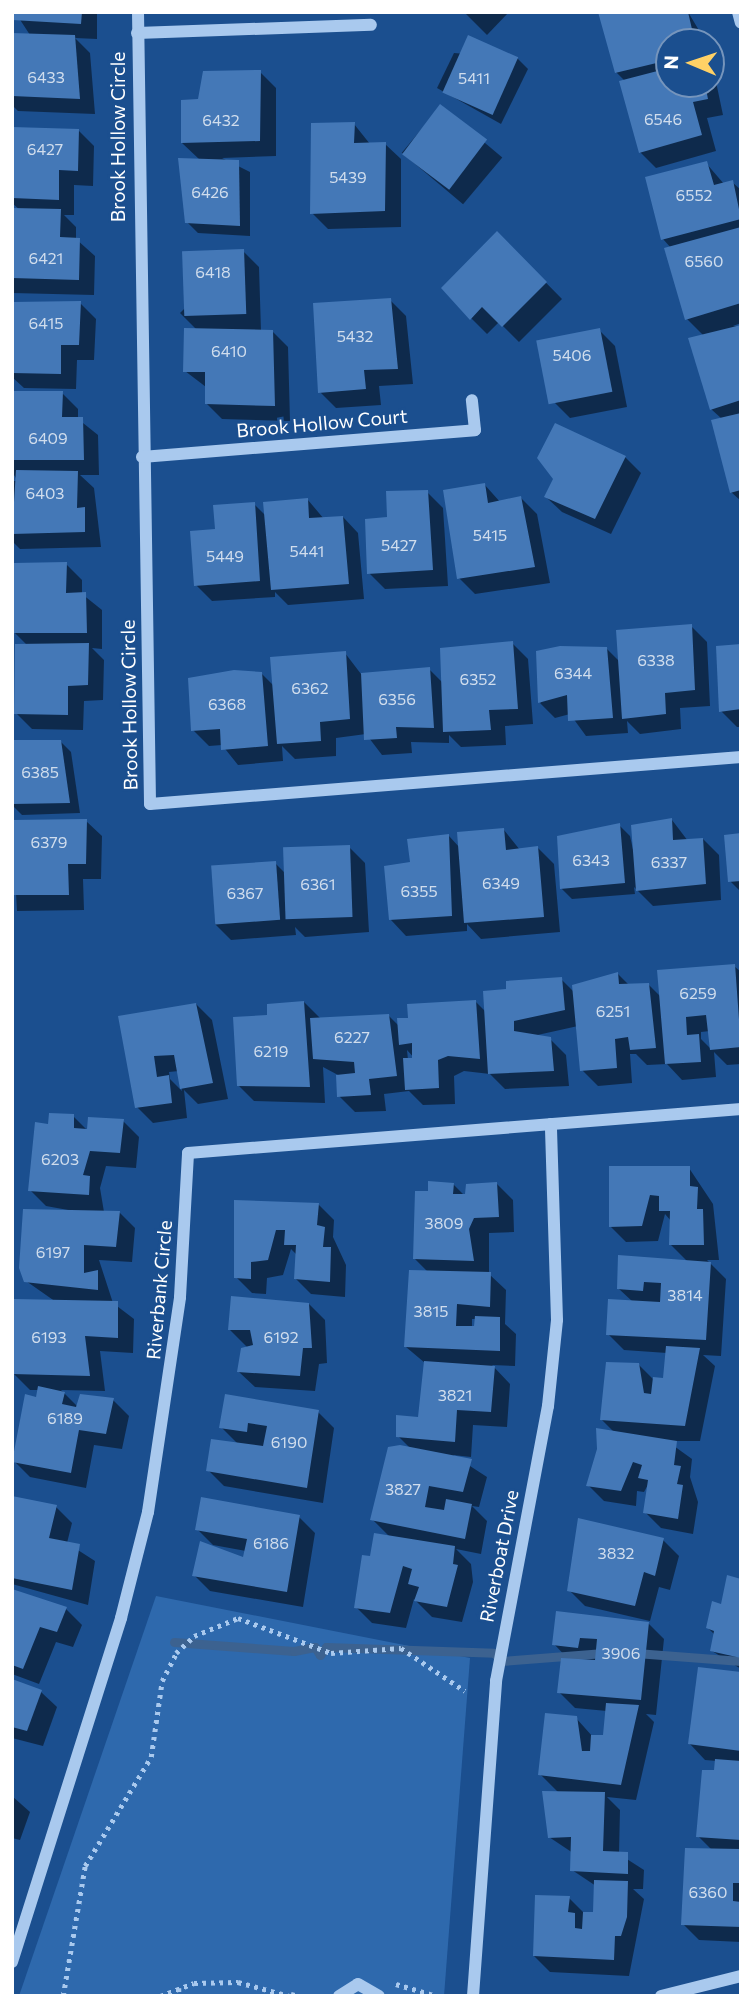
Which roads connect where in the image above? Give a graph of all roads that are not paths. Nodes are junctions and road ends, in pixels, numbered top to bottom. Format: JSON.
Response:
{"nodes":[{"id":1,"x":138,"y":12,"type":"edge"},
{"id":2,"x":738,"y":12,"type":"edge"},
{"id":3,"x":741,"y":23,"type":"edge"},
{"id":4,"x":371,"y":25,"type":"dead end"},
{"id":5,"x":137,"y":33,"type":"junction"},
{"id":6,"x":472,"y":400,"type":"dead end"},
{"id":7,"x":142,"y":457,"type":"junction"},
{"id":8,"x":741,"y":757,"type":"edge"},
{"id":9,"x":741,"y":1109,"type":"edge"},
{"id":10,"x":551,"y":1124,"type":"junction"},
{"id":11,"x":12,"y":1962,"type":"edge"},
{"id":12,"x":741,"y":1976,"type":"edge"},
{"id":13,"x":340,"y":1996,"type":"edge"},
{"id":14,"x":379,"y":1996,"type":"edge"},
{"id":15,"x":473,"y":1996,"type":"edge"},
{"id":16,"x":661,"y":1996,"type":"edge"}],
"edges":[{"from":1,"to":5,"type":"street","name":"Brook Hollow Circle"},
{"from":2,"to":3,"type":"street"},
{"from":4,"to":5,"type":"street"},
{"from":5,"to":7,"type":"street","name":"Brook Hollow Circle"},
{"from":6,"to":7,"type":"street","name":"Brook Hollow Court"},
{"from":7,"to":8,"type":"street","name":"Brook Hollow Circle"},
{"from":9,"to":10,"type":"street","name":"Riverbank Circle"},
{"from":10,"to":11,"type":"street","name":"Riverbank Circle"},
{"from":10,"to":15,"type":"street","name":"Riverboat Drive"},
{"from":12,"to":16,"type":"street"},
{"from":13,"to":14,"type":"street"}]}
